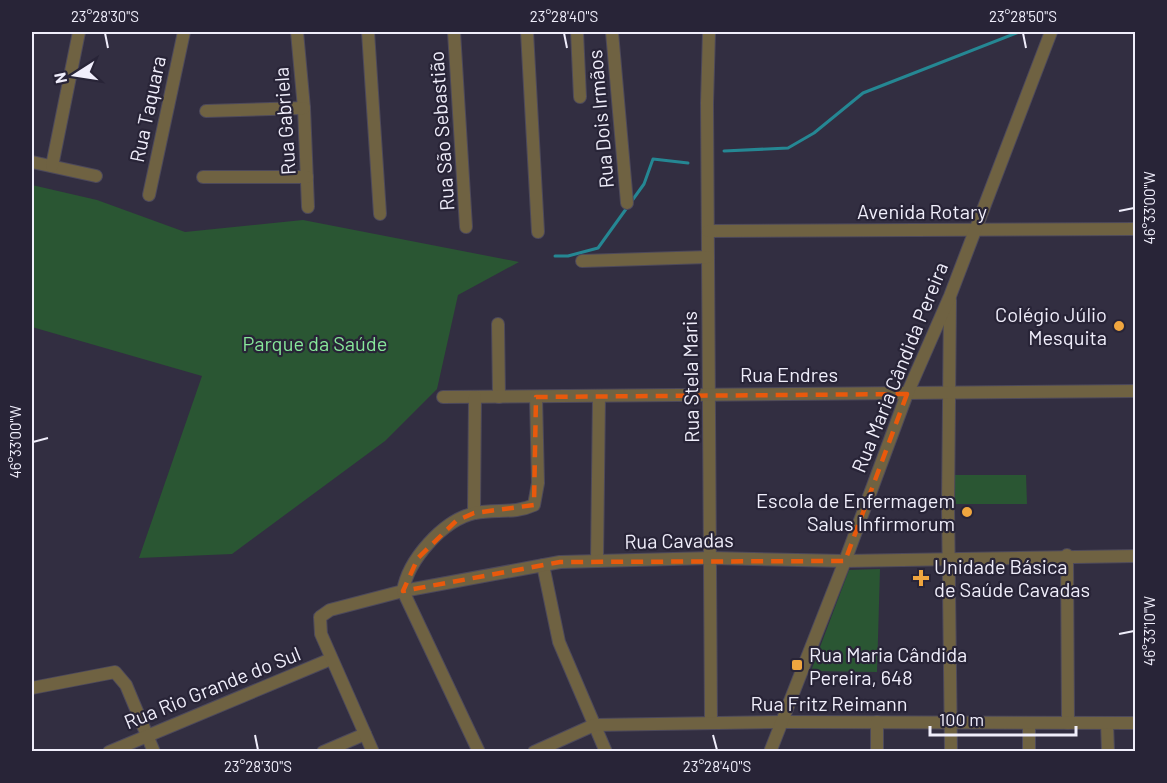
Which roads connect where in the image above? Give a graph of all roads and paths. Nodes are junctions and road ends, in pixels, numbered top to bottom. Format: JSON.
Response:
{"nodes":[{"id":1,"x":79,"y":32,"type":"edge"},
{"id":2,"x":184,"y":32,"type":"edge"},
{"id":3,"x":297,"y":32,"type":"edge"},
{"id":4,"x":368,"y":32,"type":"edge"},
{"id":5,"x":454,"y":32,"type":"edge"},
{"id":6,"x":527,"y":32,"type":"edge"},
{"id":7,"x":577,"y":32,"type":"edge"},
{"id":8,"x":612,"y":32,"type":"edge"},
{"id":9,"x":709,"y":32,"type":"edge"},
{"id":10,"x":1051,"y":32,"type":"edge"},
{"id":11,"x":580,"y":97,"type":"dead end"},
{"id":12,"x":304,"y":108,"type":"junction"},
{"id":13,"x":206,"y":111,"type":"dead end"},
{"id":14,"x":32,"y":162,"type":"edge"},
{"id":15,"x":52,"y":166,"type":"junction"},
{"id":16,"x":96,"y":177,"type":"dead end"},
{"id":17,"x":203,"y":177,"type":"dead end"},
{"id":18,"x":307,"y":177,"type":"junction"},
{"id":19,"x":149,"y":195,"type":"dead end"},
{"id":20,"x":627,"y":202,"type":"dead end"},
{"id":21,"x":308,"y":207,"type":"dead end"},
{"id":22,"x":380,"y":214,"type":"dead end"},
{"id":23,"x":466,"y":227,"type":"dead end"},
{"id":24,"x":1136,"y":229,"type":"edge"},
{"id":25,"x":972,"y":230,"type":"junction"},
{"id":26,"x":708,"y":231,"type":"junction"},
{"id":27,"x":538,"y":232,"type":"dead end"},
{"id":28,"x":708,"y":257,"type":"junction"},
{"id":29,"x":582,"y":261,"type":"dead end"},
{"id":30,"x":950,"y":296,"type":"junction"},
{"id":31,"x":498,"y":324,"type":"dead end"},
{"id":32,"x":1136,"y":391,"type":"edge"},
{"id":33,"x":710,"y":393,"type":"junction"},
{"id":34,"x":907,"y":394,"type":"junction"},
{"id":35,"x":951,"y":394,"type":"junction"},
{"id":36,"x":599,"y":396,"type":"junction"},
{"id":37,"x":443,"y":397,"type":"dead end"},
{"id":38,"x":475,"y":397,"type":"junction"},
{"id":39,"x":499,"y":397,"type":"junction"},
{"id":40,"x":536,"y":397,"type":"junction"},
{"id":41,"x":474,"y":513,"type":"junction"},
{"id":42,"x":1067,"y":555,"type":"junction"},
{"id":43,"x":1136,"y":556,"type":"edge"},
{"id":44,"x":711,"y":558,"type":"junction"},
{"id":45,"x":950,"y":558,"type":"junction"},
{"id":46,"x":597,"y":561,"type":"junction"},
{"id":47,"x":845,"y":561,"type":"junction"},
{"id":48,"x":543,"y":566,"type":"junction"},
{"id":49,"x":403,"y":591,"type":"junction"},
{"id":50,"x":331,"y":659,"type":"junction"},
{"id":51,"x":32,"y":688,"type":"edge"},
{"id":52,"x":782,"y":722,"type":"junction"},
{"id":53,"x":878,"y":722,"type":"junction"},
{"id":54,"x":951,"y":722,"type":"junction"},
{"id":55,"x":711,"y":723,"type":"junction"},
{"id":56,"x":1029,"y":723,"type":"junction"},
{"id":57,"x":1068,"y":723,"type":"junction"},
{"id":58,"x":1107,"y":723,"type":"junction"},
{"id":59,"x":1136,"y":723,"type":"edge"},
{"id":60,"x":594,"y":725,"type":"junction"},
{"id":61,"x":147,"y":734,"type":"junction"},
{"id":62,"x":365,"y":734,"type":"junction"},
{"id":63,"x":109,"y":752,"type":"edge"},
{"id":64,"x":154,"y":752,"type":"edge"},
{"id":65,"x":323,"y":752,"type":"edge"},
{"id":66,"x":373,"y":752,"type":"edge"},
{"id":67,"x":479,"y":752,"type":"edge"},
{"id":68,"x":534,"y":752,"type":"edge"},
{"id":69,"x":606,"y":752,"type":"edge"},
{"id":70,"x":770,"y":752,"type":"edge"},
{"id":71,"x":877,"y":752,"type":"edge"},
{"id":72,"x":951,"y":752,"type":"edge"},
{"id":73,"x":1029,"y":752,"type":"edge"},
{"id":74,"x":1108,"y":752,"type":"edge"}],
"edges":[{"from":1,"to":15,"type":"street"},
{"from":2,"to":19,"type":"street","name":"Rua Taquara"},
{"from":3,"to":12,"type":"street","name":"Rua Gabriela"},
{"from":4,"to":22,"type":"street"},
{"from":5,"to":23,"type":"street","name":"Rua São Sebastião"},
{"from":6,"to":27,"type":"street"},
{"from":7,"to":11,"type":"street"},
{"from":8,"to":20,"type":"street","name":"Rua Dois Irmãos"},
{"from":9,"to":26,"type":"street","name":"Rua Stela Maris"},
{"from":10,"to":25,"type":"street","name":"Rua Maria Cândida Pereira"},
{"from":12,"to":13,"type":"street"},
{"from":12,"to":18,"type":"street","name":"Rua Gabriela"},
{"from":14,"to":15,"type":"street"},
{"from":15,"to":16,"type":"street"},
{"from":17,"to":18,"type":"street"},
{"from":18,"to":21,"type":"street","name":"Rua Gabriela"},
{"from":24,"to":25,"type":"street","name":"Avenida Rotary"},
{"from":25,"to":26,"type":"street","name":"Avenida Rotary"},
{"from":25,"to":30,"type":"street","name":"Rua Maria Cândida Pereira"},
{"from":26,"to":28,"type":"street","name":"Rua Stela Maris"},
{"from":28,"to":29,"type":"street"},
{"from":28,"to":33,"type":"street","name":"Rua Stela Maris"},
{"from":30,"to":34,"type":"street","name":"Rua Maria Cândida Pereira"},
{"from":30,"to":35,"type":"street"},
{"from":31,"to":39,"type":"street"},
{"from":32,"to":35,"type":"street","name":"Rua Endres"},
{"from":33,"to":34,"type":"street","name":"Rua Endres"},
{"from":33,"to":36,"type":"street","name":"Rua Endres"},
{"from":33,"to":44,"type":"street","name":"Rua Stela Maris"},
{"from":34,"to":35,"type":"street","name":"Rua Endres"},
{"from":34,"to":47,"type":"street","name":"Rua Maria Cândida Pereira"},
{"from":35,"to":45,"type":"street"},
{"from":36,"to":40,"type":"street","name":"Rua Endres"},
{"from":36,"to":46,"type":"street"},
{"from":37,"to":38,"type":"street","name":"Rua Endres"},
{"from":38,"to":39,"type":"street","name":"Rua Endres"},
{"from":38,"to":41,"type":"street"},
{"from":39,"to":40,"type":"street","name":"Rua Endres"},
{"from":40,"to":41,"type":"street"},
{"from":41,"to":49,"type":"street"},
{"from":42,"to":43,"type":"street","name":"Rua Cavadas"},
{"from":42,"to":45,"type":"street","name":"Rua Cavadas"},
{"from":42,"to":57,"type":"street"},
{"from":44,"to":46,"type":"street","name":"Rua Cavadas"},
{"from":44,"to":47,"type":"street","name":"Rua Cavadas"},
{"from":44,"to":55,"type":"street","name":"Rua Stela Maris"},
{"from":45,"to":47,"type":"street","name":"Rua Cavadas"},
{"from":45,"to":54,"type":"street"},
{"from":46,"to":48,"type":"street","name":"Rua Cavadas"},
{"from":47,"to":52,"type":"street","name":"Rua Maria Cândida Pereira"},
{"from":48,"to":49,"type":"street","name":"Rua Cavadas"},
{"from":48,"to":60,"type":"street"},
{"from":49,"to":50,"type":"street","name":"Rua Cavadas"},
{"from":49,"to":67,"type":"street"},
{"from":50,"to":61,"type":"street","name":"Rua Rio Grande do Sul"},
{"from":50,"to":62,"type":"street"},
{"from":51,"to":61,"type":"street"},
{"from":52,"to":53,"type":"street","name":"Rua Fritz Reimann"},
{"from":52,"to":55,"type":"street","name":"Rua Fritz Reimann"},
{"from":52,"to":70,"type":"street","name":"Rua Maria Cândida Pereira"},
{"from":53,"to":54,"type":"street","name":"Rua Fritz Reimann"},
{"from":53,"to":71,"type":"street"},
{"from":54,"to":56,"type":"street","name":"Rua Fritz Reimann"},
{"from":54,"to":72,"type":"street"},
{"from":55,"to":60,"type":"street","name":"Rua Fritz Reimann"},
{"from":56,"to":57,"type":"street","name":"Rua Fritz Reimann"},
{"from":56,"to":73,"type":"street"},
{"from":57,"to":58,"type":"street","name":"Rua Fritz Reimann"},
{"from":58,"to":59,"type":"street","name":"Rua Fritz Reimann"},
{"from":58,"to":74,"type":"street"},
{"from":60,"to":68,"type":"street"},
{"from":60,"to":69,"type":"street"},
{"from":61,"to":63,"type":"street","name":"Rua Rio Grande do Sul"},
{"from":61,"to":64,"type":"street"},
{"from":62,"to":65,"type":"street"},
{"from":62,"to":66,"type":"street"}]}
